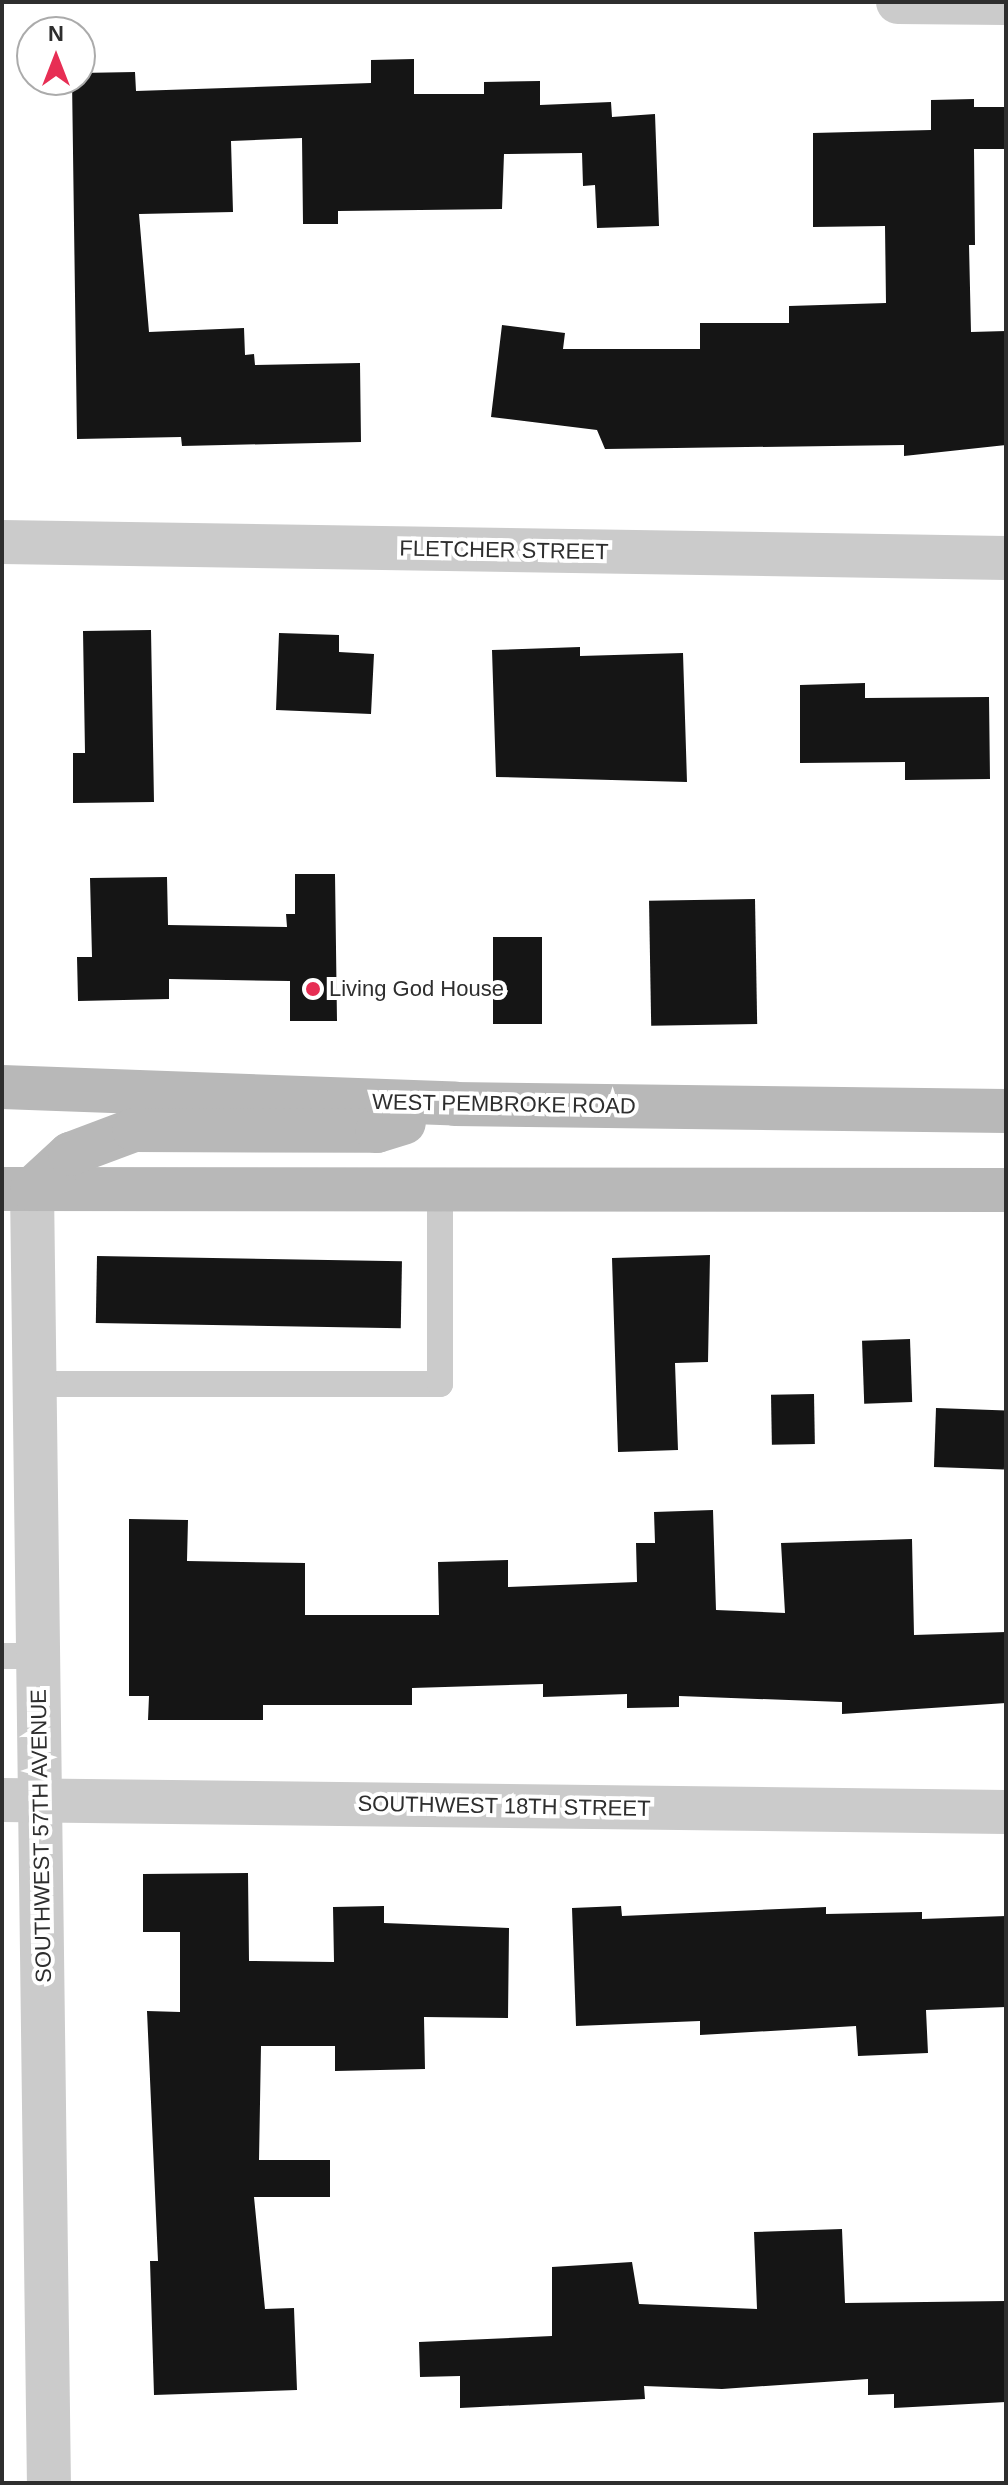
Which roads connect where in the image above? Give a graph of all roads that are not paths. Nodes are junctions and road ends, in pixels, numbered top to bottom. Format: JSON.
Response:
{"nodes":[{"id":1,"x":898,"y":2,"type":"edge"},
{"id":2,"x":1006,"y":3,"type":"edge"},
{"id":3,"x":2,"y":542,"type":"edge"},
{"id":4,"x":1006,"y":558,"type":"edge"},
{"id":5,"x":2,"y":1087,"type":"edge"},
{"id":6,"x":455,"y":1104,"type":"junction"},
{"id":7,"x":1006,"y":1111,"type":"edge"},
{"id":8,"x":17,"y":1189,"type":"edge"},
{"id":9,"x":440,"y":1189,"type":"junction"},
{"id":10,"x":1006,"y":1190,"type":"edge"},
{"id":11,"x":35,"y":1384,"type":"junction"},
{"id":12,"x":20,"y":1656,"type":"edge"},
{"id":13,"x":22,"y":1801,"type":"edge"},
{"id":14,"x":1006,"y":1812,"type":"edge"},
{"id":15,"x":49,"y":2483,"type":"edge"}],
"edges":[{"from":1,"to":2,"type":"street"},
{"from":3,"to":4,"type":"street","name":"FLETCHER STREET"},
{"from":5,"to":6,"type":"main road","name":"WEST PEMBROKE ROAD"},
{"from":6,"to":7,"type":"main road","name":"WEST PEMBROKE ROAD"},
{"from":6,"to":8,"type":"main road"},
{"from":8,"to":9,"type":"main road"},
{"from":8,"to":11,"type":"street","name":"SOUTHWEST 57TH AVENUE"},
{"from":9,"to":10,"type":"main road"},
{"from":9,"to":11,"type":"lane"},
{"from":11,"to":12,"type":"street","name":"SOUTHWEST 57TH AVENUE"},
{"from":12,"to":13,"type":"street","name":"SOUTHWEST 57TH AVENUE"},
{"from":13,"to":14,"type":"street","name":"SOUTHWEST 18TH STREET"},
{"from":13,"to":15,"type":"street","name":"SOUTHWEST 57TH AVENUE"}]}
